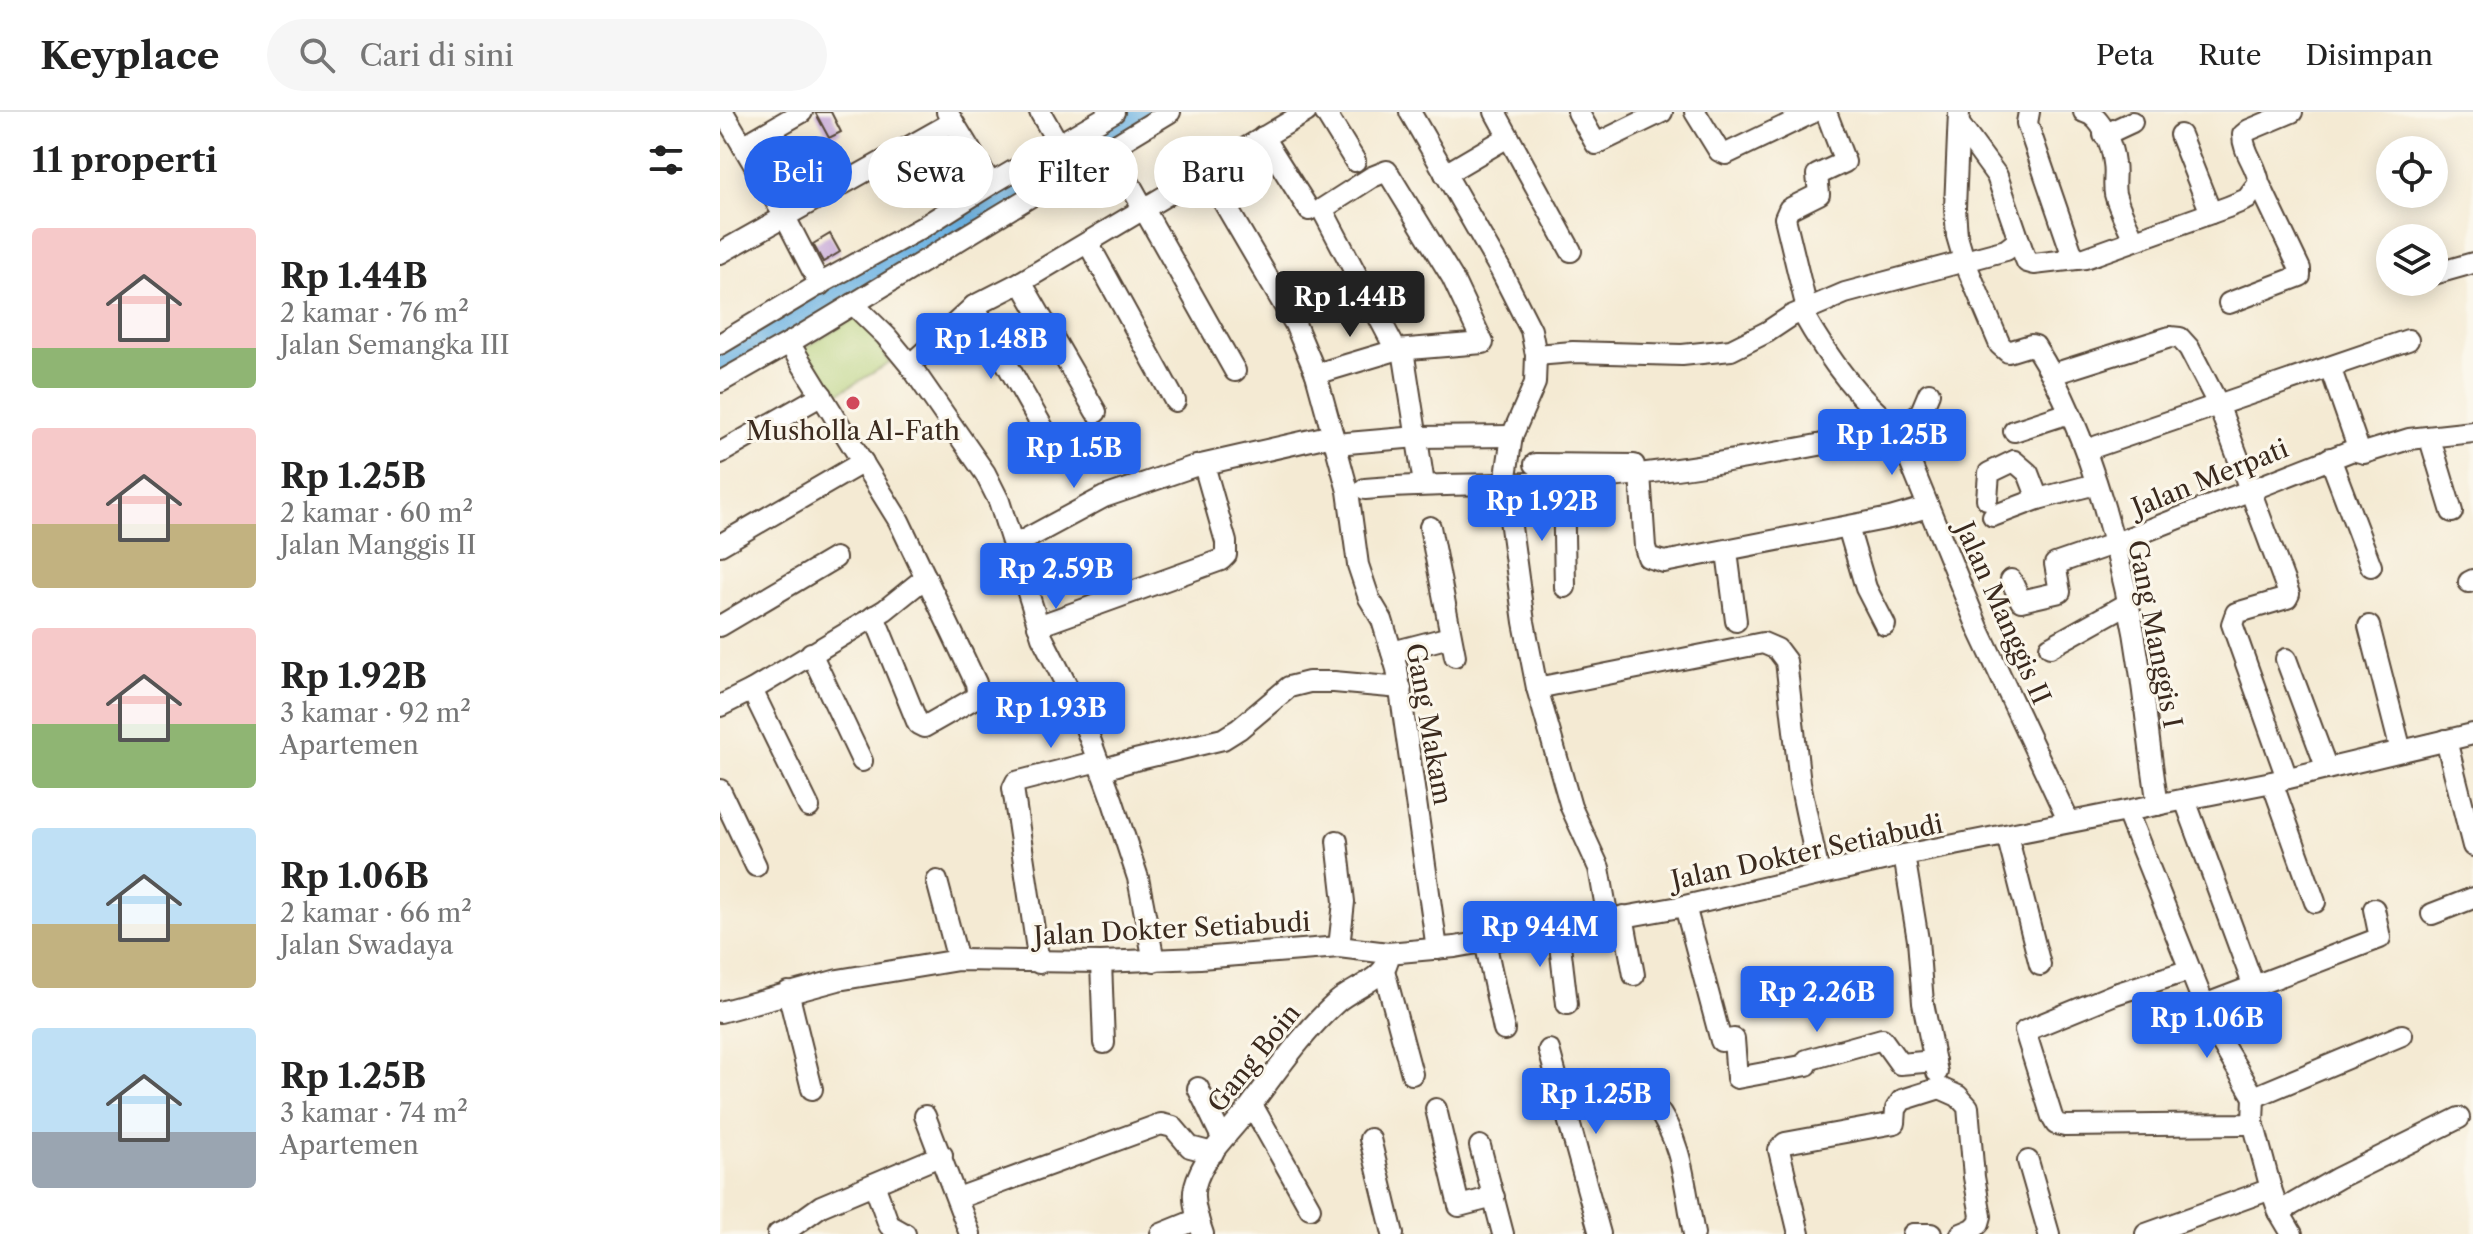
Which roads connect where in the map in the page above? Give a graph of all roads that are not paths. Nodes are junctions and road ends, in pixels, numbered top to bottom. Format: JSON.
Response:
{"nodes":[{"id":1,"x":723,"y":112,"type":"edge"},
{"id":2,"x":802,"y":112,"type":"edge"},
{"id":3,"x":1040,"y":112,"type":"edge"},
{"id":4,"x":1114,"y":112,"type":"edge"},
{"id":5,"x":1170,"y":112,"type":"edge"},
{"id":6,"x":1306,"y":112,"type":"edge"},
{"id":7,"x":1325,"y":112,"type":"edge"},
{"id":8,"x":1410,"y":112,"type":"edge"},
{"id":9,"x":1495,"y":112,"type":"edge"},
{"id":10,"x":1578,"y":112,"type":"edge"},
{"id":11,"x":1662,"y":112,"type":"edge"},
{"id":12,"x":1695,"y":112,"type":"edge"},
{"id":13,"x":1814,"y":112,"type":"edge"},
{"id":14,"x":1826,"y":112,"type":"edge"},
{"id":15,"x":2029,"y":112,"type":"edge"},
{"id":16,"x":2084,"y":112,"type":"edge"},
{"id":17,"x":2292,"y":112,"type":"edge"},
{"id":18,"x":950,"y":117,"type":"edge"},
{"id":19,"x":1959,"y":118,"type":"edge"},
{"id":20,"x":2132,"y":122,"type":"dead end"},
{"id":21,"x":2104,"y":135,"type":"junction"},
{"id":22,"x":2180,"y":135,"type":"dead end"},
{"id":23,"x":962,"y":136,"type":"edge"},
{"id":24,"x":1054,"y":136,"type":"edge"},
{"id":25,"x":1074,"y":136,"type":"edge"},
{"id":26,"x":1128,"y":136,"type":"edge"},
{"id":27,"x":1265,"y":136,"type":"edge"},
{"id":28,"x":1508,"y":137,"type":"junction"},
{"id":29,"x":743,"y":146,"type":"junction"},
{"id":30,"x":1273,"y":153,"type":"edge"},
{"id":31,"x":1355,"y":161,"type":"dead end"},
{"id":32,"x":1445,"y":174,"type":"junction"},
{"id":33,"x":2259,"y":183,"type":"junction"},
{"id":34,"x":1138,"y":197,"type":"edge"},
{"id":35,"x":1154,"y":204,"type":"edge"},
{"id":36,"x":953,"y":208,"type":"edge"},
{"id":37,"x":1010,"y":208,"type":"edge"},
{"id":38,"x":1227,"y":208,"type":"edge"},
{"id":39,"x":1145,"y":209,"type":"junction"},
{"id":40,"x":1309,"y":210,"type":"dead end"},
{"id":41,"x":2211,"y":213,"type":"junction"},
{"id":42,"x":785,"y":217,"type":"junction"},
{"id":43,"x":2019,"y":240,"type":"junction"},
{"id":44,"x":2134,"y":240,"type":"junction"},
{"id":45,"x":1088,"y":243,"type":"junction"},
{"id":46,"x":1571,"y":251,"type":"dead end"},
{"id":47,"x":720,"y":253,"type":"edge"},
{"id":48,"x":2077,"y":259,"type":"junction"},
{"id":49,"x":1964,"y":260,"type":"junction"},
{"id":50,"x":2473,"y":263,"type":"edge"},
{"id":51,"x":2448,"y":270,"type":"edge"},
{"id":52,"x":1021,"y":282,"type":"junction"},
{"id":53,"x":820,"y":285,"type":"junction"},
{"id":54,"x":2229,"y":303,"type":"dead end"},
{"id":55,"x":853,"y":304,"type":"junction"},
{"id":56,"x":974,"y":306,"type":"junction"},
{"id":57,"x":1804,"y":310,"type":"junction"},
{"id":58,"x":2408,"y":340,"type":"dead end"},
{"id":59,"x":789,"y":343,"type":"junction"},
{"id":60,"x":720,"y":344,"type":"edge"},
{"id":61,"x":1400,"y":350,"type":"junction"},
{"id":62,"x":1536,"y":355,"type":"junction"},
{"id":63,"x":910,"y":365,"type":"junction"},
{"id":64,"x":2330,"y":367,"type":"junction"},
{"id":65,"x":1235,"y":371,"type":"dead end"},
{"id":66,"x":1316,"y":374,"type":"junction"},
{"id":67,"x":2053,"y":374,"type":"junction"},
{"id":68,"x":720,"y":382,"type":"edge"},
{"id":69,"x":1929,"y":393,"type":"dead end"},
{"id":70,"x":822,"y":395,"type":"junction"},
{"id":71,"x":1175,"y":401,"type":"dead end"},
{"id":72,"x":2218,"y":404,"type":"junction"},
{"id":73,"x":1096,"y":412,"type":"dead end"},
{"id":74,"x":2069,"y":413,"type":"junction"},
{"id":75,"x":1897,"y":430,"type":"junction"},
{"id":76,"x":2014,"y":431,"type":"dead end"},
{"id":77,"x":2473,"y":432,"type":"edge"},
{"id":78,"x":1047,"y":435,"type":"dead end"},
{"id":79,"x":1512,"y":436,"type":"junction"},
{"id":80,"x":1417,"y":437,"type":"junction"},
{"id":81,"x":1334,"y":439,"type":"junction"},
{"id":82,"x":2430,"y":439,"type":"junction"},
{"id":83,"x":2086,"y":450,"type":"junction"},
{"id":84,"x":2359,"y":450,"type":"junction"},
{"id":85,"x":720,"y":453,"type":"edge"},
{"id":86,"x":2330,"y":458,"type":"junction"},
{"id":87,"x":863,"y":462,"type":"junction"},
{"id":88,"x":1535,"y":464,"type":"dead end"},
{"id":89,"x":1204,"y":465,"type":"junction"},
{"id":90,"x":1648,"y":473,"type":"junction"},
{"id":91,"x":1563,"y":482,"type":"junction"},
{"id":92,"x":1505,"y":483,"type":"junction"},
{"id":93,"x":1424,"y":484,"type":"junction"},
{"id":94,"x":2096,"y":484,"type":"junction"},
{"id":95,"x":1365,"y":489,"type":"dead end"},
{"id":96,"x":2249,"y":491,"type":"junction"},
{"id":97,"x":2038,"y":499,"type":"junction"},
{"id":98,"x":1928,"y":507,"type":"junction"},
{"id":99,"x":2452,"y":512,"type":"dead end"},
{"id":100,"x":1430,"y":527,"type":"dead end"},
{"id":101,"x":1848,"y":527,"type":"junction"},
{"id":102,"x":2113,"y":544,"type":"junction"},
{"id":103,"x":720,"y":545,"type":"edge"},
{"id":104,"x":1013,"y":546,"type":"junction"},
{"id":105,"x":1727,"y":552,"type":"junction"},
{"id":106,"x":835,"y":558,"type":"dead end"},
{"id":107,"x":2371,"y":566,"type":"dead end"},
{"id":108,"x":926,"y":577,"type":"junction"},
{"id":109,"x":2011,"y":580,"type":"dead end"},
{"id":110,"x":1565,"y":587,"type":"dead end"},
{"id":111,"x":2127,"y":604,"type":"junction"},
{"id":112,"x":874,"y":616,"type":"junction"},
{"id":113,"x":1736,"y":621,"type":"dead end"},
{"id":114,"x":1885,"y":625,"type":"dead end"},
{"id":115,"x":720,"y":626,"type":"edge"},
{"id":116,"x":1038,"y":626,"type":"junction"},
{"id":117,"x":2369,"y":626,"type":"dead end"},
{"id":118,"x":2050,"y":647,"type":"dead end"},
{"id":119,"x":1392,"y":652,"type":"junction"},
{"id":120,"x":811,"y":653,"type":"junction"},
{"id":121,"x":2286,"y":659,"type":"dead end"},
{"id":122,"x":1401,"y":688,"type":"junction"},
{"id":123,"x":1537,"y":688,"type":"junction"},
{"id":124,"x":752,"y":690,"type":"junction"},
{"id":125,"x":720,"y":706,"type":"edge"},
{"id":126,"x":2473,"y":734,"type":"edge"},
{"id":127,"x":2446,"y":740,"type":"junction"},
{"id":128,"x":2401,"y":751,"type":"junction"},
{"id":129,"x":862,"y":761,"type":"dead end"},
{"id":130,"x":1099,"y":766,"type":"junction"},
{"id":131,"x":2327,"y":769,"type":"junction"},
{"id":132,"x":2280,"y":780,"type":"junction"},
{"id":133,"x":720,"y":790,"type":"edge"},
{"id":134,"x":2185,"y":800,"type":"junction"},
{"id":135,"x":2158,"y":805,"type":"junction"},
{"id":136,"x":809,"y":807,"type":"dead end"},
{"id":137,"x":2127,"y":812,"type":"junction"},
{"id":138,"x":2069,"y":822,"type":"junction"},
{"id":139,"x":2007,"y":835,"type":"junction"},
{"id":140,"x":1337,"y":841,"type":"dead end"},
{"id":141,"x":2473,"y":846,"type":"edge"},
{"id":142,"x":1904,"y":855,"type":"junction"},
{"id":143,"x":756,"y":866,"type":"dead end"},
{"id":144,"x":1819,"y":874,"type":"junction"},
{"id":145,"x":937,"y":881,"type":"dead end"},
{"id":146,"x":2473,"y":898,"type":"edge"},
{"id":147,"x":2315,"y":902,"type":"dead end"},
{"id":148,"x":1685,"y":906,"type":"junction"},
{"id":149,"x":2374,"y":909,"type":"dead end"},
{"id":150,"x":2432,"y":914,"type":"dead end"},
{"id":151,"x":1615,"y":918,"type":"junction"},
{"id":152,"x":1558,"y":928,"type":"junction"},
{"id":153,"x":1485,"y":941,"type":"junction"},
{"id":154,"x":1339,"y":947,"type":"junction"},
{"id":155,"x":1437,"y":949,"type":"junction"},
{"id":156,"x":958,"y":960,"type":"junction"},
{"id":157,"x":1154,"y":961,"type":"junction"},
{"id":158,"x":1101,"y":962,"type":"junction"},
{"id":159,"x":1386,"y":962,"type":"junction"},
{"id":160,"x":1039,"y":963,"type":"junction"},
{"id":161,"x":2040,"y":965,"type":"dead end"},
{"id":162,"x":2190,"y":970,"type":"junction"},
{"id":163,"x":1634,"y":975,"type":"dead end"},
{"id":164,"x":2253,"y":984,"type":"junction"},
{"id":165,"x":788,"y":992,"type":"junction"},
{"id":166,"x":1567,"y":1004,"type":"dead end"},
{"id":167,"x":2204,"y":1005,"type":"junction"},
{"id":168,"x":720,"y":1012,"type":"edge"},
{"id":169,"x":1504,"y":1030,"type":"dead end"},
{"id":170,"x":2402,"y":1035,"type":"dead end"},
{"id":171,"x":1104,"y":1043,"type":"dead end"},
{"id":172,"x":1549,"y":1050,"type":"dead end"},
{"id":173,"x":1935,"y":1061,"type":"junction"},
{"id":174,"x":1412,"y":1074,"type":"dead end"},
{"id":175,"x":1198,"y":1088,"type":"dead end"},
{"id":176,"x":1940,"y":1088,"type":"junction"},
{"id":177,"x":812,"y":1089,"type":"dead end"},
{"id":178,"x":2254,"y":1097,"type":"junction"},
{"id":179,"x":1252,"y":1105,"type":"junction"},
{"id":180,"x":1654,"y":1105,"type":"dead end"},
{"id":181,"x":1436,"y":1109,"type":"dead end"},
{"id":182,"x":925,"y":1116,"type":"dead end"},
{"id":183,"x":2459,"y":1118,"type":"dead end"},
{"id":184,"x":2253,"y":1122,"type":"junction"},
{"id":185,"x":1370,"y":1139,"type":"dead end"},
{"id":186,"x":1218,"y":1146,"type":"junction"},
{"id":187,"x":1480,"y":1146,"type":"dead end"},
{"id":188,"x":942,"y":1155,"type":"junction"},
{"id":189,"x":2028,"y":1161,"type":"dead end"},
{"id":190,"x":874,"y":1184,"type":"junction"},
{"id":191,"x":2271,"y":1189,"type":"junction"},
{"id":192,"x":1494,"y":1197,"type":"junction"},
{"id":193,"x":958,"y":1198,"type":"junction"},
{"id":194,"x":1310,"y":1208,"type":"dead end"},
{"id":195,"x":2279,"y":1212,"type":"junction"},
{"id":196,"x":1200,"y":1226,"type":"edge"},
{"id":197,"x":778,"y":1234,"type":"edge"},
{"id":198,"x":905,"y":1234,"type":"edge"},
{"id":199,"x":970,"y":1234,"type":"edge"},
{"id":200,"x":1161,"y":1234,"type":"edge"},
{"id":201,"x":1393,"y":1234,"type":"edge"},
{"id":202,"x":1503,"y":1234,"type":"edge"},
{"id":203,"x":1600,"y":1234,"type":"edge"},
{"id":204,"x":1694,"y":1234,"type":"edge"},
{"id":205,"x":1799,"y":1234,"type":"edge"},
{"id":206,"x":1913,"y":1234,"type":"edge"},
{"id":207,"x":1931,"y":1234,"type":"edge"},
{"id":208,"x":1961,"y":1234,"type":"edge"},
{"id":209,"x":2049,"y":1234,"type":"edge"},
{"id":210,"x":2146,"y":1234,"type":"edge"},
{"id":211,"x":2292,"y":1234,"type":"edge"}],
"edges":[{"from":1,"to":29,"type":"street"},
{"from":2,"to":29,"type":"street"},
{"from":3,"to":24,"type":"street"},
{"from":4,"to":25,"type":"street"},
{"from":5,"to":26,"type":"street"},
{"from":6,"to":27,"type":"street"},
{"from":7,"to":31,"type":"street"},
{"from":8,"to":32,"type":"street"},
{"from":9,"to":28,"type":"street"},
{"from":10,"to":11,"type":"street"},
{"from":12,"to":13,"type":"street"},
{"from":14,"to":57,"type":"street","name":"Jalan Manggis II"},
{"from":15,"to":48,"type":"street"},
{"from":16,"to":21,"type":"street"},
{"from":17,"to":33,"type":"street"},
{"from":18,"to":23,"type":"street"},
{"from":18,"to":42,"type":"street"},
{"from":19,"to":43,"type":"street"},
{"from":19,"to":49,"type":"street"},
{"from":20,"to":21,"type":"street"},
{"from":21,"to":44,"type":"street"},
{"from":22,"to":41,"type":"street"},
{"from":28,"to":32,"type":"street"},
{"from":28,"to":46,"type":"street"},
{"from":29,"to":42,"type":"street"},
{"from":30,"to":40,"type":"street"},
{"from":32,"to":62,"type":"street"},
{"from":33,"to":41,"type":"street"},
{"from":33,"to":54,"type":"street"},
{"from":34,"to":39,"type":"street"},
{"from":35,"to":39,"type":"street"},
{"from":36,"to":53,"type":"street"},
{"from":37,"to":55,"type":"street"},
{"from":38,"to":66,"type":"street","name":"Gang Makam"},
{"from":39,"to":45,"type":"street"},
{"from":39,"to":65,"type":"street"},
{"from":41,"to":44,"type":"street"},
{"from":42,"to":47,"type":"street"},
{"from":42,"to":53,"type":"street"},
{"from":43,"to":48,"type":"street"},
{"from":43,"to":49,"type":"street"},
{"from":44,"to":48,"type":"street"},
{"from":45,"to":52,"type":"street"},
{"from":45,"to":71,"type":"street"},
{"from":49,"to":57,"type":"street"},
{"from":49,"to":67,"type":"street","name":"Gang Manggis I"},
{"from":50,"to":51,"type":"street"},
{"from":52,"to":56,"type":"street"},
{"from":52,"to":73,"type":"street"},
{"from":53,"to":60,"type":"street"},
{"from":55,"to":59,"type":"street"},
{"from":55,"to":63,"type":"street"},
{"from":56,"to":63,"type":"street"},
{"from":56,"to":78,"type":"street"},
{"from":57,"to":62,"type":"street"},
{"from":57,"to":75,"type":"street","name":"Jalan Manggis II"},
{"from":58,"to":64,"type":"street"},
{"from":59,"to":68,"type":"street"},
{"from":59,"to":70,"type":"street"},
{"from":61,"to":61,"type":"street"},
{"from":61,"to":66,"type":"street"},
{"from":61,"to":80,"type":"street"},
{"from":62,"to":79,"type":"street"},
{"from":63,"to":104,"type":"street"},
{"from":64,"to":72,"type":"street"},
{"from":64,"to":84,"type":"street"},
{"from":66,"to":81,"type":"street","name":"Gang Makam"},
{"from":67,"to":72,"type":"street"},
{"from":67,"to":74,"type":"street","name":"Gang Manggis I"},
{"from":69,"to":75,"type":"street"},
{"from":70,"to":85,"type":"street"},
{"from":70,"to":87,"type":"street"},
{"from":72,"to":83,"type":"street"},
{"from":72,"to":96,"type":"street"},
{"from":74,"to":76,"type":"street"},
{"from":74,"to":83,"type":"street","name":"Gang Manggis I"},
{"from":75,"to":90,"type":"street"},
{"from":75,"to":98,"type":"street","name":"Jalan Manggis II"},
{"from":77,"to":82,"type":"street","name":"Jalan Merpati"},
{"from":79,"to":80,"type":"street"},
{"from":79,"to":92,"type":"street"},
{"from":80,"to":81,"type":"street"},
{"from":80,"to":93,"type":"street"},
{"from":81,"to":89,"type":"street"},
{"from":81,"to":119,"type":"street","name":"Gang Makam"},
{"from":82,"to":84,"type":"street","name":"Jalan Merpati"},
{"from":82,"to":99,"type":"street"},
{"from":83,"to":94,"type":"street","name":"Gang Manggis I"},
{"from":84,"to":86,"type":"street","name":"Jalan Merpati"},
{"from":86,"to":96,"type":"street","name":"Jalan Merpati"},
{"from":86,"to":107,"type":"street"},
{"from":87,"to":103,"type":"street"},
{"from":87,"to":108,"type":"street"},
{"from":88,"to":90,"type":"street"},
{"from":89,"to":104,"type":"street"},
{"from":89,"to":116,"type":"street"},
{"from":90,"to":91,"type":"street"},
{"from":90,"to":105,"type":"street"},
{"from":91,"to":92,"type":"street"},
{"from":91,"to":110,"type":"street"},
{"from":92,"to":93,"type":"street"},
{"from":92,"to":123,"type":"street"},
{"from":93,"to":95,"type":"street"},
{"from":94,"to":97,"type":"street"},
{"from":94,"to":102,"type":"street","name":"Gang Manggis I"},
{"from":96,"to":102,"type":"street","name":"Jalan Merpati"},
{"from":96,"to":132,"type":"street"},
{"from":97,"to":97,"type":"street"},
{"from":98,"to":101,"type":"street"},
{"from":98,"to":138,"type":"street","name":"Jalan Manggis II"},
{"from":100,"to":119,"type":"street"},
{"from":101,"to":105,"type":"street"},
{"from":101,"to":114,"type":"street"},
{"from":102,"to":109,"type":"street","name":"Jalan Merpati"},
{"from":102,"to":111,"type":"street","name":"Gang Manggis I"},
{"from":104,"to":116,"type":"street"},
{"from":105,"to":113,"type":"street"},
{"from":106,"to":115,"type":"street"},
{"from":108,"to":112,"type":"street"},
{"from":108,"to":112,"type":"street"},
{"from":111,"to":118,"type":"street"},
{"from":111,"to":135,"type":"street","name":"Gang Manggis I"},
{"from":112,"to":120,"type":"street"},
{"from":116,"to":130,"type":"street"},
{"from":117,"to":128,"type":"street"},
{"from":119,"to":122,"type":"street","name":"Gang Makam"},
{"from":120,"to":124,"type":"street"},
{"from":120,"to":129,"type":"street"},
{"from":121,"to":131,"type":"street"},
{"from":122,"to":130,"type":"street"},
{"from":122,"to":155,"type":"street","name":"Gang Makam"},
{"from":123,"to":144,"type":"street"},
{"from":123,"to":151,"type":"street"},
{"from":124,"to":125,"type":"street"},
{"from":124,"to":136,"type":"street"},
{"from":126,"to":127,"type":"street","name":"Jalan Dokter Setiabudi"},
{"from":127,"to":128,"type":"street","name":"Jalan Dokter Setiabudi"},
{"from":127,"to":141,"type":"street"},
{"from":128,"to":131,"type":"street","name":"Jalan Dokter Setiabudi"},
{"from":130,"to":157,"type":"street"},
{"from":130,"to":160,"type":"street"},
{"from":131,"to":132,"type":"street","name":"Jalan Dokter Setiabudi"},
{"from":132,"to":134,"type":"street","name":"Jalan Dokter Setiabudi"},
{"from":132,"to":147,"type":"street"},
{"from":133,"to":143,"type":"street"},
{"from":134,"to":135,"type":"street","name":"Jalan Dokter Setiabudi"},
{"from":134,"to":164,"type":"street"},
{"from":135,"to":137,"type":"street","name":"Jalan Dokter Setiabudi"},
{"from":137,"to":138,"type":"street","name":"Jalan Dokter Setiabudi"},
{"from":137,"to":162,"type":"street"},
{"from":138,"to":139,"type":"street","name":"Jalan Dokter Setiabudi"},
{"from":139,"to":142,"type":"street","name":"Jalan Dokter Setiabudi"},
{"from":139,"to":161,"type":"street"},
{"from":140,"to":154,"type":"street"},
{"from":142,"to":144,"type":"street","name":"Jalan Dokter Setiabudi"},
{"from":142,"to":173,"type":"street"},
{"from":144,"to":148,"type":"street","name":"Jalan Dokter Setiabudi"},
{"from":145,"to":156,"type":"street"},
{"from":146,"to":150,"type":"street"},
{"from":148,"to":151,"type":"street","name":"Jalan Dokter Setiabudi"},
{"from":148,"to":173,"type":"street"},
{"from":149,"to":164,"type":"street"},
{"from":151,"to":152,"type":"street","name":"Jalan Dokter Setiabudi"},
{"from":151,"to":163,"type":"street"},
{"from":152,"to":153,"type":"street","name":"Jalan Dokter Setiabudi"},
{"from":152,"to":166,"type":"street"},
{"from":153,"to":155,"type":"street","name":"Jalan Dokter Setiabudi"},
{"from":153,"to":169,"type":"street"},
{"from":154,"to":157,"type":"street","name":"Jalan Dokter Setiabudi"},
{"from":154,"to":159,"type":"street","name":"Jalan Dokter Setiabudi"},
{"from":155,"to":159,"type":"street","name":"Jalan Dokter Setiabudi"},
{"from":156,"to":160,"type":"street","name":"Jalan Dokter Setiabudi"},
{"from":156,"to":165,"type":"street","name":"Jalan Dokter Setiabudi"},
{"from":157,"to":158,"type":"street","name":"Jalan Dokter Setiabudi"},
{"from":158,"to":160,"type":"street","name":"Jalan Dokter Setiabudi"},
{"from":158,"to":171,"type":"street"},
{"from":159,"to":174,"type":"street"},
{"from":159,"to":179,"type":"street","name":"Gang Boin"},
{"from":162,"to":167,"type":"street"},
{"from":162,"to":184,"type":"street"},
{"from":164,"to":167,"type":"street"},
{"from":165,"to":168,"type":"street","name":"Jalan Dokter Setiabudi"},
{"from":165,"to":177,"type":"street"},
{"from":167,"to":178,"type":"street"},
{"from":170,"to":178,"type":"street"},
{"from":172,"to":203,"type":"street"},
{"from":173,"to":176,"type":"street"},
{"from":175,"to":186,"type":"street"},
{"from":176,"to":205,"type":"street"},
{"from":176,"to":208,"type":"street"},
{"from":178,"to":184,"type":"street"},
{"from":179,"to":186,"type":"street","name":"Gang Boin"},
{"from":179,"to":194,"type":"street"},
{"from":180,"to":204,"type":"street"},
{"from":181,"to":192,"type":"street"},
{"from":182,"to":188,"type":"street"},
{"from":183,"to":195,"type":"street"},
{"from":184,"to":191,"type":"street"},
{"from":185,"to":201,"type":"street"},
{"from":186,"to":193,"type":"street"},
{"from":186,"to":196,"type":"street","name":"Gang Boin"},
{"from":187,"to":192,"type":"street"},
{"from":188,"to":190,"type":"street"},
{"from":188,"to":193,"type":"street"},
{"from":189,"to":209,"type":"street"},
{"from":190,"to":197,"type":"street"},
{"from":190,"to":198,"type":"street"},
{"from":191,"to":195,"type":"street"},
{"from":191,"to":210,"type":"street"},
{"from":192,"to":202,"type":"street"},
{"from":193,"to":199,"type":"street"},
{"from":195,"to":211,"type":"street"},
{"from":196,"to":200,"type":"street"},
{"from":206,"to":207,"type":"street"}]}
